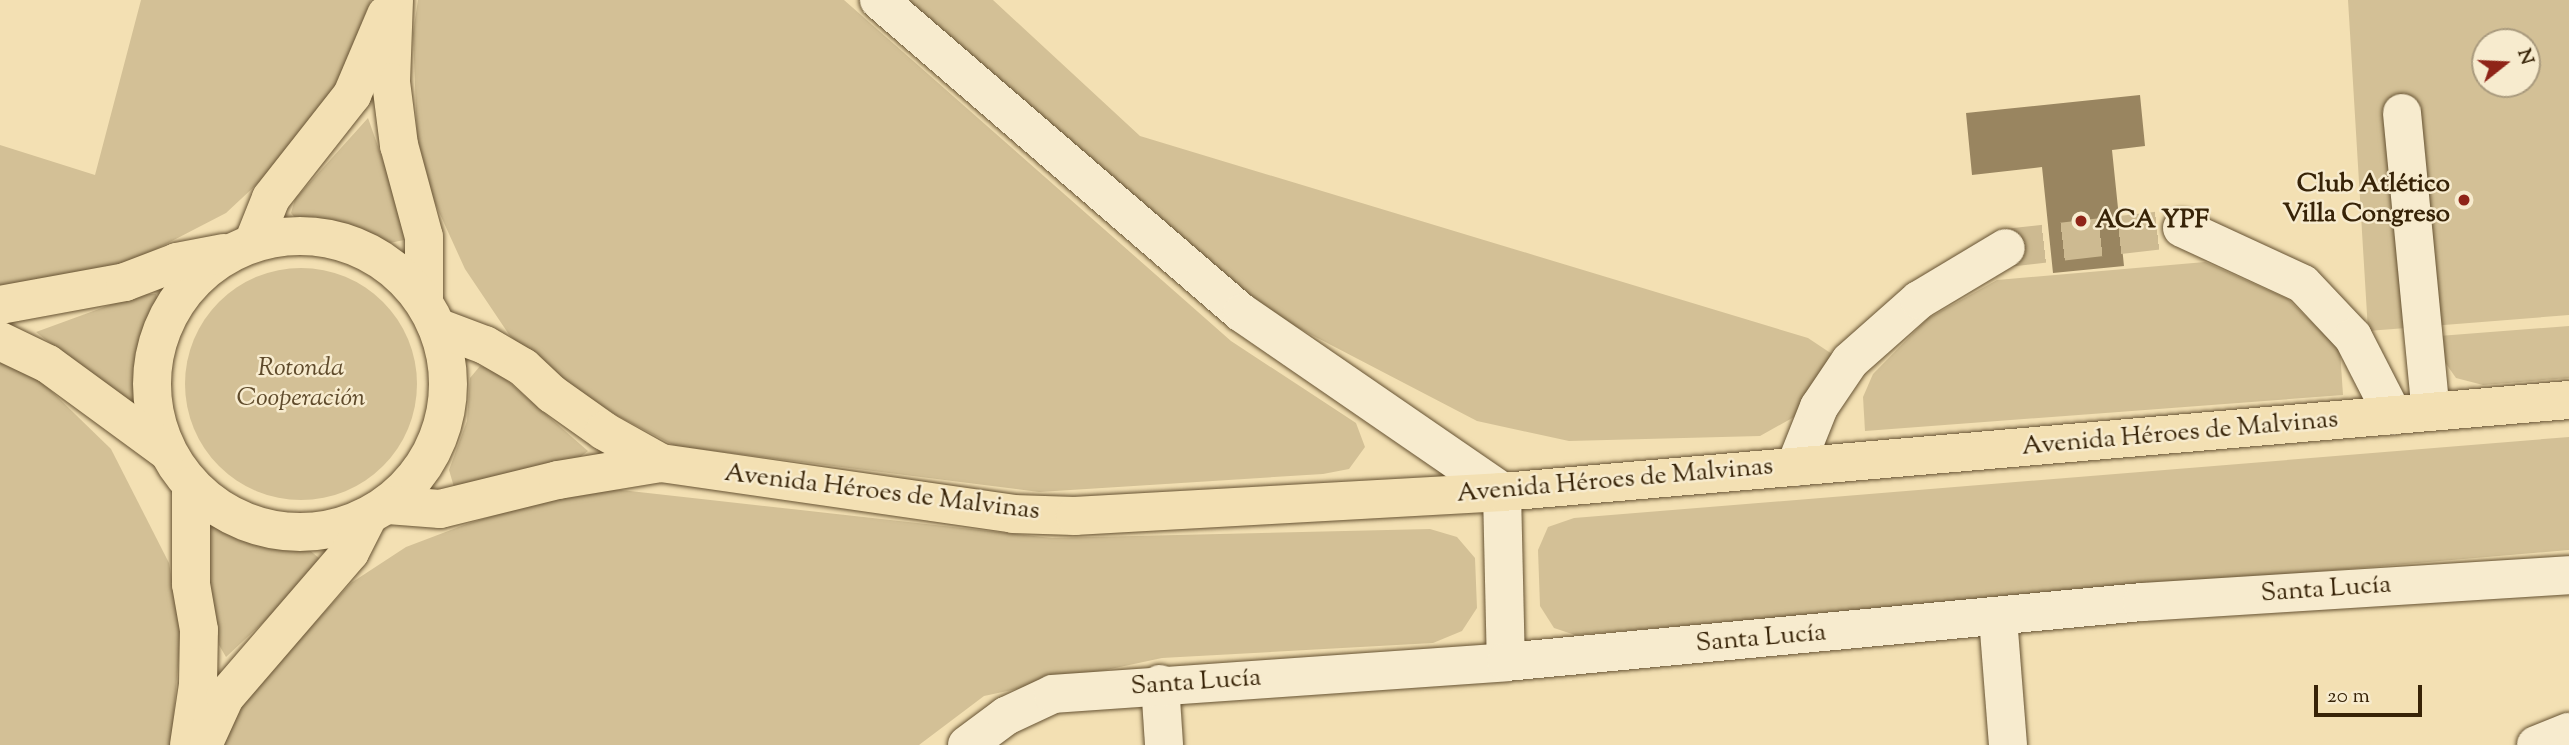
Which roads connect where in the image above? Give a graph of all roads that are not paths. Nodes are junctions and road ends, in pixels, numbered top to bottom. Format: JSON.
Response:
{"nodes":[{"id":1,"x":393,"y":0,"type":"edge"},
{"id":2,"x":878,"y":0,"type":"edge"},
{"id":3,"x":2402,"y":113,"type":"dead end"},
{"id":4,"x":2182,"y":228,"type":"tunnel mouth"},
{"id":5,"x":243,"y":247,"type":"junction"},
{"id":6,"x":2006,"y":248,"type":"tunnel mouth"},
{"id":7,"x":0,"y":305,"type":"edge"},
{"id":8,"x":430,"y":315,"type":"junction"},
{"id":9,"x":0,"y":341,"type":"edge"},
{"id":10,"x":2569,"y":400,"type":"edge"},
{"id":11,"x":2431,"y":412,"type":"junction"},
{"id":12,"x":2393,"y":415,"type":"junction"},
{"id":13,"x":167,"y":451,"type":"junction"},
{"id":14,"x":661,"y":463,"type":"junction"},
{"id":15,"x":1795,"y":467,"type":"junction"},
{"id":16,"x":191,"y":486,"type":"junction"},
{"id":17,"x":1502,"y":492,"type":"junction"},
{"id":18,"x":377,"y":512,"type":"junction"},
{"id":19,"x":2569,"y":575,"type":"edge"},
{"id":20,"x":1998,"y":618,"type":"junction"},
{"id":21,"x":1506,"y":662,"type":"junction"},
{"id":22,"x":1160,"y":684,"type":"junction"},
{"id":23,"x":2569,"y":732,"type":"edge"},
{"id":24,"x":189,"y":745,"type":"edge"},
{"id":25,"x":203,"y":745,"type":"edge"},
{"id":26,"x":967,"y":745,"type":"edge"},
{"id":27,"x":1164,"y":745,"type":"edge"},
{"id":28,"x":2008,"y":745,"type":"edge"},
{"id":29,"x":2536,"y":745,"type":"edge"}],
"edges":[{"from":1,"to":5,"type":"main road"},
{"from":1,"to":8,"type":"main road"},
{"from":2,"to":17,"type":"street"},
{"from":3,"to":11,"type":"street"},
{"from":4,"to":12,"type":"street"},
{"from":5,"to":7,"type":"main road"},
{"from":5,"to":8,"type":"main road"},
{"from":5,"to":13,"type":"main road"},
{"from":6,"to":15,"type":"street"},
{"from":8,"to":14,"type":"main road","name":"Avenida Héroes de Malvinas"},
{"from":8,"to":18,"type":"main road"},
{"from":9,"to":13,"type":"main road"},
{"from":10,"to":11,"type":"main road","name":"Avenida Héroes de Malvinas"},
{"from":11,"to":12,"type":"main road","name":"Avenida Héroes de Malvinas"},
{"from":12,"to":15,"type":"main road","name":"Avenida Héroes de Malvinas"},
{"from":13,"to":16,"type":"main road"},
{"from":14,"to":17,"type":"main road","name":"Avenida Héroes de Malvinas"},
{"from":14,"to":18,"type":"main road","name":"Avenida Héroes de Malvinas"},
{"from":15,"to":17,"type":"main road","name":"Avenida Héroes de Malvinas"},
{"from":16,"to":18,"type":"main road"},
{"from":16,"to":24,"type":"main road"},
{"from":17,"to":21,"type":"street"},
{"from":18,"to":25,"type":"main road"},
{"from":19,"to":20,"type":"street","name":"Santa Lucía"},
{"from":20,"to":21,"type":"street","name":"Santa Lucía"},
{"from":20,"to":28,"type":"street"},
{"from":21,"to":22,"type":"street","name":"Santa Lucía"},
{"from":22,"to":26,"type":"street","name":"Santa Lucía"},
{"from":22,"to":27,"type":"street"},
{"from":23,"to":29,"type":"street"}]}
